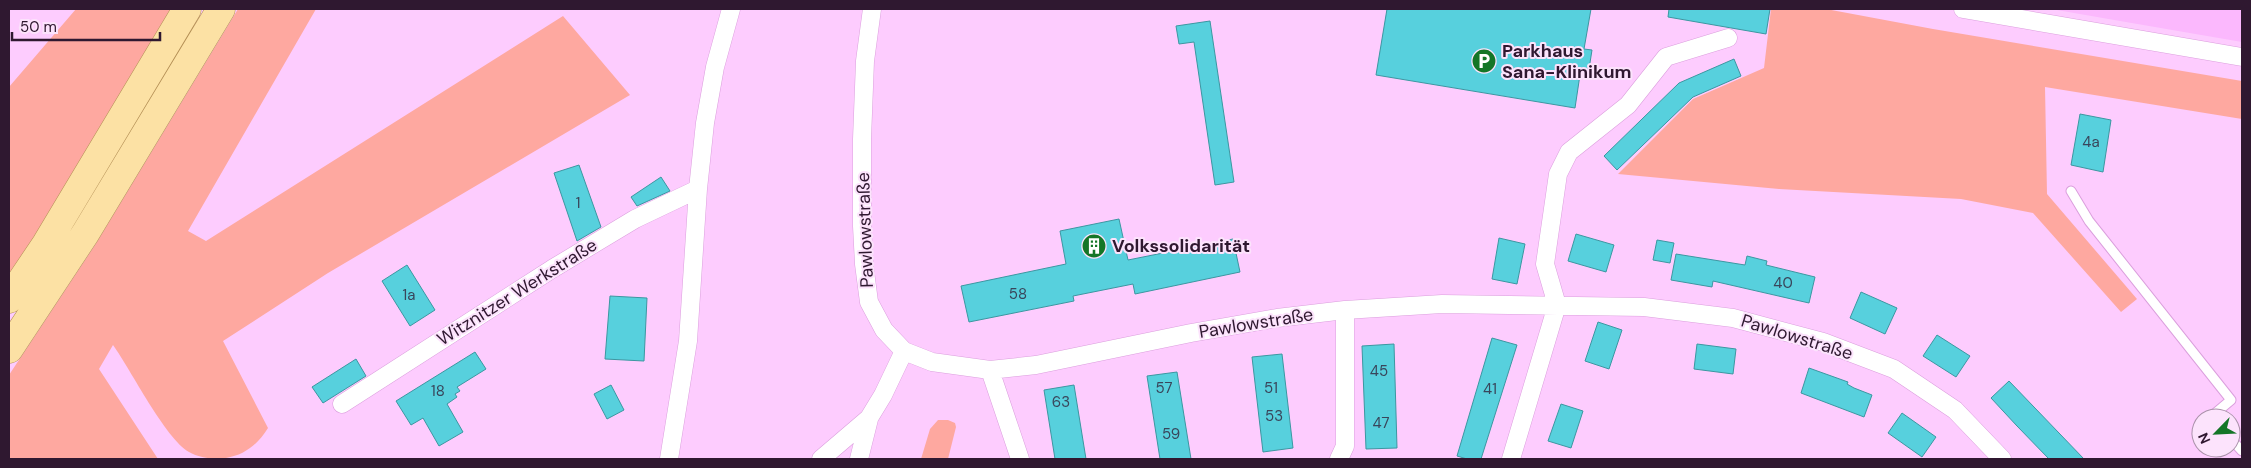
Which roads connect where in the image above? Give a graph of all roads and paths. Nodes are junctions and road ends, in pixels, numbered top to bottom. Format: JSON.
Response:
{"nodes":[{"id":1,"x":187,"y":9,"type":"edge"},
{"id":2,"x":221,"y":9,"type":"edge"},
{"id":3,"x":732,"y":9,"type":"edge"},
{"id":4,"x":872,"y":9,"type":"edge"},
{"id":5,"x":1963,"y":9,"type":"edge"},
{"id":6,"x":1990,"y":11,"type":"edge"},
{"id":7,"x":1728,"y":38,"type":"dead end"},
{"id":8,"x":2242,"y":57,"type":"edge"},
{"id":9,"x":698,"y":189,"type":"junction"},
{"id":10,"x":2071,"y":191,"type":"dead end"},
{"id":11,"x":9,"y":299,"type":"edge"},
{"id":12,"x":1556,"y":305,"type":"junction"},
{"id":13,"x":1345,"y":310,"type":"junction"},
{"id":14,"x":9,"y":349,"type":"edge"},
{"id":15,"x":904,"y":351,"type":"junction"},
{"id":16,"x":990,"y":370,"type":"junction"},
{"id":17,"x":342,"y":404,"type":"dead end"},
{"id":18,"x":2222,"y":408,"type":"edge"},
{"id":19,"x":869,"y":418,"type":"junction"},
{"id":20,"x":669,"y":459,"type":"edge"},
{"id":21,"x":821,"y":459,"type":"edge"},
{"id":22,"x":859,"y":459,"type":"edge"},
{"id":23,"x":1020,"y":459,"type":"edge"},
{"id":24,"x":1338,"y":459,"type":"edge"},
{"id":25,"x":1511,"y":459,"type":"edge"},
{"id":26,"x":2002,"y":459,"type":"edge"}],
"edges":[{"from":1,"to":11,"type":"main road"},
{"from":2,"to":14,"type":"main road"},
{"from":3,"to":9,"type":"street"},
{"from":4,"to":15,"type":"street","name":"Pawlowstraße"},
{"from":5,"to":6,"type":"street"},
{"from":6,"to":8,"type":"street"},
{"from":7,"to":12,"type":"street"},
{"from":9,"to":17,"type":"street","name":"Witznitzer Werkstraße"},
{"from":9,"to":20,"type":"street"},
{"from":10,"to":18,"type":"lane"},
{"from":12,"to":13,"type":"street","name":"Pawlowstraße"},
{"from":12,"to":25,"type":"street"},
{"from":12,"to":26,"type":"street","name":"Pawlowstraße"},
{"from":13,"to":16,"type":"street","name":"Pawlowstraße"},
{"from":13,"to":24,"type":"street"},
{"from":15,"to":16,"type":"street","name":"Pawlowstraße"},
{"from":15,"to":19,"type":"street"},
{"from":16,"to":23,"type":"street"},
{"from":19,"to":21,"type":"street"},
{"from":19,"to":22,"type":"street"}]}
